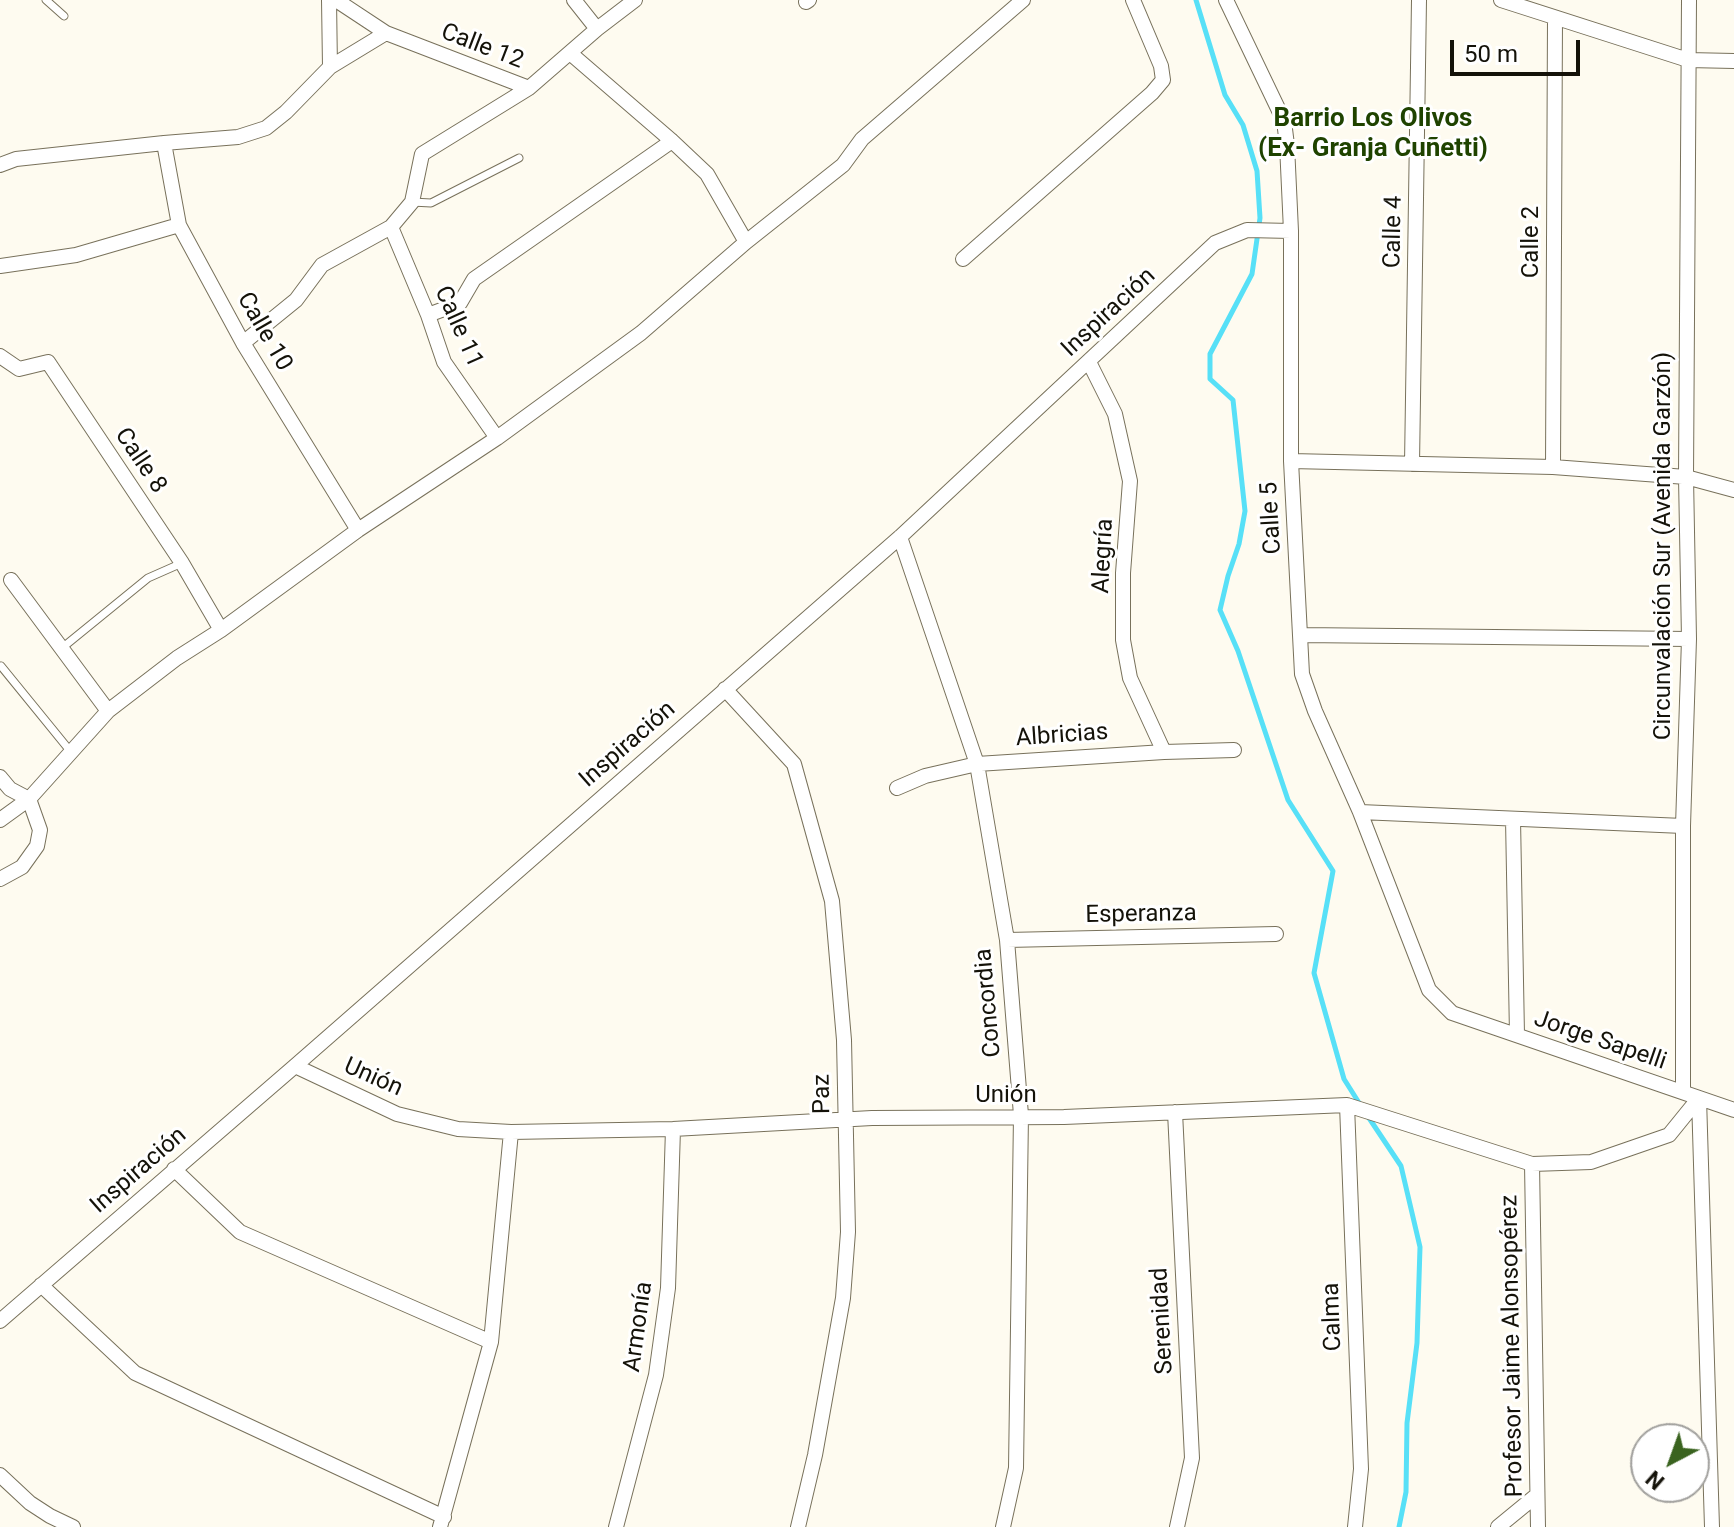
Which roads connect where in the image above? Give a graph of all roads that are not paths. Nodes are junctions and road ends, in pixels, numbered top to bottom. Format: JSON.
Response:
{"nodes":[{"id":1,"x":46,"y":0,"type":"edge"},
{"id":2,"x":329,"y":0,"type":"edge"},
{"id":3,"x":336,"y":0,"type":"edge"},
{"id":4,"x":574,"y":0,"type":"edge"},
{"id":5,"x":635,"y":0,"type":"edge"},
{"id":6,"x":1023,"y":0,"type":"edge"},
{"id":7,"x":1133,"y":0,"type":"edge"},
{"id":8,"x":1226,"y":0,"type":"edge"},
{"id":9,"x":1419,"y":0,"type":"edge"},
{"id":10,"x":1501,"y":0,"type":"edge"},
{"id":11,"x":1689,"y":0,"type":"edge"},
{"id":12,"x":64,"y":16,"type":"dead end"},
{"id":13,"x":1555,"y":18,"type":"junction"},
{"id":14,"x":597,"y":29,"type":"junction"},
{"id":15,"x":386,"y":33,"type":"junction"},
{"id":16,"x":570,"y":53,"type":"junction"},
{"id":17,"x":1688,"y":60,"type":"junction"},
{"id":18,"x":1734,"y":61,"type":"edge"},
{"id":19,"x":330,"y":67,"type":"junction"},
{"id":20,"x":529,"y":88,"type":"junction"},
{"id":21,"x":672,"y":141,"type":"junction"},
{"id":22,"x":164,"y":143,"type":"junction"},
{"id":23,"x":519,"y":158,"type":"dead end"},
{"id":24,"x":0,"y":165,"type":"edge"},
{"id":25,"x":412,"y":202,"type":"junction"},
{"id":26,"x":179,"y":225,"type":"junction"},
{"id":27,"x":391,"y":227,"type":"junction"},
{"id":28,"x":1291,"y":231,"type":"junction"},
{"id":29,"x":746,"y":242,"type":"junction"},
{"id":30,"x":963,"y":259,"type":"dead end"},
{"id":31,"x":0,"y":266,"type":"edge"},
{"id":32,"x":428,"y":315,"type":"junction"},
{"id":33,"x":243,"y":343,"type":"junction"},
{"id":34,"x":0,"y":356,"type":"edge"},
{"id":35,"x":1089,"y":362,"type":"junction"},
{"id":36,"x":497,"y":438,"type":"junction"},
{"id":37,"x":1291,"y":461,"type":"junction"},
{"id":38,"x":1412,"y":464,"type":"junction"},
{"id":39,"x":1553,"y":467,"type":"junction"},
{"id":40,"x":1686,"y":477,"type":"junction"},
{"id":41,"x":1734,"y":490,"type":"edge"},
{"id":42,"x":358,"y":530,"type":"junction"},
{"id":43,"x":900,"y":537,"type":"junction"},
{"id":44,"x":182,"y":563,"type":"junction"},
{"id":45,"x":11,"y":580,"type":"dead end"},
{"id":46,"x":221,"y":630,"type":"junction"},
{"id":47,"x":1300,"y":635,"type":"junction"},
{"id":48,"x":1689,"y":639,"type":"junction"},
{"id":49,"x":62,"y":648,"type":"junction"},
{"id":50,"x":1,"y":666,"type":"edge"},
{"id":51,"x":725,"y":689,"type":"junction"},
{"id":52,"x":108,"y":711,"type":"junction"},
{"id":53,"x":1234,"y":750,"type":"dead end"},
{"id":54,"x":71,"y":752,"type":"junction"},
{"id":55,"x":1164,"y":752,"type":"junction"},
{"id":56,"x":977,"y":764,"type":"junction"},
{"id":57,"x":0,"y":777,"type":"edge"},
{"id":58,"x":897,"y":788,"type":"dead end"},
{"id":59,"x":29,"y":799,"type":"junction"},
{"id":60,"x":1360,"y":812,"type":"junction"},
{"id":61,"x":1513,"y":819,"type":"junction"},
{"id":62,"x":0,"y":820,"type":"edge"},
{"id":63,"x":1683,"y":826,"type":"junction"},
{"id":64,"x":0,"y":879,"type":"edge"},
{"id":65,"x":1276,"y":934,"type":"dead end"},
{"id":66,"x":1007,"y":940,"type":"junction"},
{"id":67,"x":1452,"y":1013,"type":"joint"},
{"id":68,"x":1517,"y":1035,"type":"junction"},
{"id":69,"x":295,"y":1066,"type":"junction"},
{"id":70,"x":1683,"y":1092,"type":"junction"},
{"id":71,"x":1699,"y":1098,"type":"junction"},
{"id":72,"x":1347,"y":1105,"type":"junction"},
{"id":73,"x":1734,"y":1110,"type":"edge"},
{"id":74,"x":1175,"y":1112,"type":"junction"},
{"id":75,"x":1021,"y":1118,"type":"junction"},
{"id":76,"x":846,"y":1119,"type":"junction"},
{"id":77,"x":673,"y":1129,"type":"junction"},
{"id":78,"x":511,"y":1132,"type":"junction"},
{"id":79,"x":1532,"y":1164,"type":"junction"},
{"id":80,"x":174,"y":1169,"type":"junction"},
{"id":81,"x":41,"y":1285,"type":"junction"},
{"id":82,"x":0,"y":1321,"type":"edge"},
{"id":83,"x":491,"y":1342,"type":"junction"},
{"id":84,"x":0,"y":1475,"type":"edge"},
{"id":85,"x":1537,"y":1495,"type":"junction"},
{"id":86,"x":442,"y":1522,"type":"edge"},
{"id":87,"x":73,"y":1527,"type":"edge"},
{"id":88,"x":616,"y":1527,"type":"edge"},
{"id":89,"x":798,"y":1527,"type":"edge"},
{"id":90,"x":1003,"y":1527,"type":"edge"},
{"id":91,"x":1177,"y":1527,"type":"edge"},
{"id":92,"x":1355,"y":1527,"type":"edge"},
{"id":93,"x":1498,"y":1527,"type":"edge"},
{"id":94,"x":1538,"y":1527,"type":"edge"},
{"id":95,"x":1712,"y":1527,"type":"edge"}],
"edges":[{"from":1,"to":12,"type":"lane"},
{"from":2,"to":19,"type":"street"},
{"from":3,"to":15,"type":"street","name":"Calle 12"},
{"from":4,"to":14,"type":"street"},
{"from":5,"to":14,"type":"street"},
{"from":6,"to":29,"type":"street"},
{"from":7,"to":30,"type":"street"},
{"from":8,"to":28,"type":"street","name":"Calle 5"},
{"from":9,"to":38,"type":"street","name":"Calle 4"},
{"from":10,"to":13,"type":"street"},
{"from":11,"to":17,"type":"street","name":"Circunvalación Sur (Avenida Garzón)"},
{"from":13,"to":17,"type":"street"},
{"from":13,"to":39,"type":"street","name":"Calle 2"},
{"from":14,"to":16,"type":"street"},
{"from":15,"to":19,"type":"street"},
{"from":15,"to":20,"type":"street","name":"Calle 12"},
{"from":16,"to":20,"type":"street"},
{"from":16,"to":21,"type":"street"},
{"from":17,"to":18,"type":"street"},
{"from":17,"to":40,"type":"street","name":"Circunvalación Sur (Avenida Garzón)"},
{"from":19,"to":22,"type":"street"},
{"from":20,"to":25,"type":"street"},
{"from":21,"to":29,"type":"street"},
{"from":21,"to":32,"type":"street"},
{"from":22,"to":24,"type":"street"},
{"from":22,"to":26,"type":"street","name":"Calle 10"},
{"from":23,"to":25,"type":"lane"},
{"from":25,"to":27,"type":"street"},
{"from":26,"to":31,"type":"street"},
{"from":26,"to":33,"type":"street","name":"Calle 10"},
{"from":27,"to":32,"type":"street","name":"Calle 11"},
{"from":27,"to":33,"type":"street"},
{"from":28,"to":35,"type":"street","name":"Inspiración"},
{"from":28,"to":37,"type":"street","name":"Calle 5"},
{"from":29,"to":36,"type":"street"},
{"from":32,"to":36,"type":"street","name":"Calle 11"},
{"from":33,"to":42,"type":"street","name":"Calle 10"},
{"from":34,"to":44,"type":"street","name":"Calle 8"},
{"from":35,"to":43,"type":"street","name":"Inspiración"},
{"from":35,"to":55,"type":"street","name":"Alegría"},
{"from":36,"to":42,"type":"street"},
{"from":37,"to":38,"type":"street"},
{"from":37,"to":47,"type":"street","name":"Calle 5"},
{"from":38,"to":39,"type":"street"},
{"from":39,"to":40,"type":"street"},
{"from":40,"to":41,"type":"street"},
{"from":40,"to":48,"type":"street","name":"Circunvalación Sur (Avenida Garzón)"},
{"from":42,"to":46,"type":"street"},
{"from":43,"to":51,"type":"street","name":"Inspiración"},
{"from":43,"to":56,"type":"street","name":"Concordia"},
{"from":44,"to":46,"type":"street","name":"Calle 8"},
{"from":44,"to":49,"type":"lane"},
{"from":45,"to":49,"type":"street"},
{"from":46,"to":52,"type":"street"},
{"from":47,"to":48,"type":"street"},
{"from":47,"to":60,"type":"street","name":"Calle 5"},
{"from":48,"to":63,"type":"street","name":"Circunvalación Sur (Avenida Garzón)"},
{"from":49,"to":52,"type":"street"},
{"from":50,"to":54,"type":"lane"},
{"from":51,"to":69,"type":"street","name":"Inspiración"},
{"from":51,"to":76,"type":"street","name":"Paz"},
{"from":52,"to":54,"type":"street"},
{"from":53,"to":55,"type":"street","name":"Albricias"},
{"from":54,"to":59,"type":"street"},
{"from":55,"to":56,"type":"street","name":"Albricias"},
{"from":56,"to":58,"type":"street","name":"Albricias"},
{"from":56,"to":66,"type":"street","name":"Concordia"},
{"from":57,"to":59,"type":"street"},
{"from":59,"to":62,"type":"street"},
{"from":59,"to":64,"type":"street"},
{"from":60,"to":61,"type":"street"},
{"from":60,"to":67,"type":"street","name":"Calle 5"},
{"from":61,"to":63,"type":"street"},
{"from":61,"to":68,"type":"street"},
{"from":63,"to":70,"type":"street","name":"Circunvalación Sur (Avenida Garzón)"},
{"from":65,"to":66,"type":"street","name":"Esperanza"},
{"from":66,"to":75,"type":"street","name":"Concordia"},
{"from":67,"to":68,"type":"street","name":"Jorge Sapelli"},
{"from":68,"to":70,"type":"street","name":"Jorge Sapelli"},
{"from":69,"to":78,"type":"street","name":"Unión"},
{"from":69,"to":80,"type":"street","name":"Inspiración"},
{"from":70,"to":71,"type":"street","name":"Jorge Sapelli"},
{"from":71,"to":73,"type":"street","name":"Jorge Sapelli"},
{"from":71,"to":79,"type":"street","name":"Unión"},
{"from":71,"to":95,"type":"street"},
{"from":72,"to":74,"type":"street","name":"Unión"},
{"from":72,"to":79,"type":"street","name":"Unión"},
{"from":72,"to":92,"type":"street","name":"Calma"},
{"from":74,"to":75,"type":"street","name":"Unión"},
{"from":74,"to":91,"type":"street","name":"Serenidad"},
{"from":75,"to":76,"type":"street","name":"Unión"},
{"from":75,"to":90,"type":"street","name":"Concordia"},
{"from":76,"to":77,"type":"street","name":"Unión"},
{"from":76,"to":89,"type":"street","name":"Paz"},
{"from":77,"to":78,"type":"street","name":"Unión"},
{"from":77,"to":88,"type":"street","name":"Armonía"},
{"from":78,"to":83,"type":"street"},
{"from":79,"to":85,"type":"street","name":"Profesor Jaime Alonsopérez"},
{"from":80,"to":81,"type":"street","name":"Inspiración"},
{"from":80,"to":83,"type":"street"},
{"from":81,"to":82,"type":"street","name":"Inspiración"},
{"from":81,"to":86,"type":"street"},
{"from":83,"to":86,"type":"street"},
{"from":84,"to":87,"type":"street"},
{"from":85,"to":93,"type":"street"},
{"from":85,"to":94,"type":"street","name":"Profesor Jaime Alonsopérez"}]}
